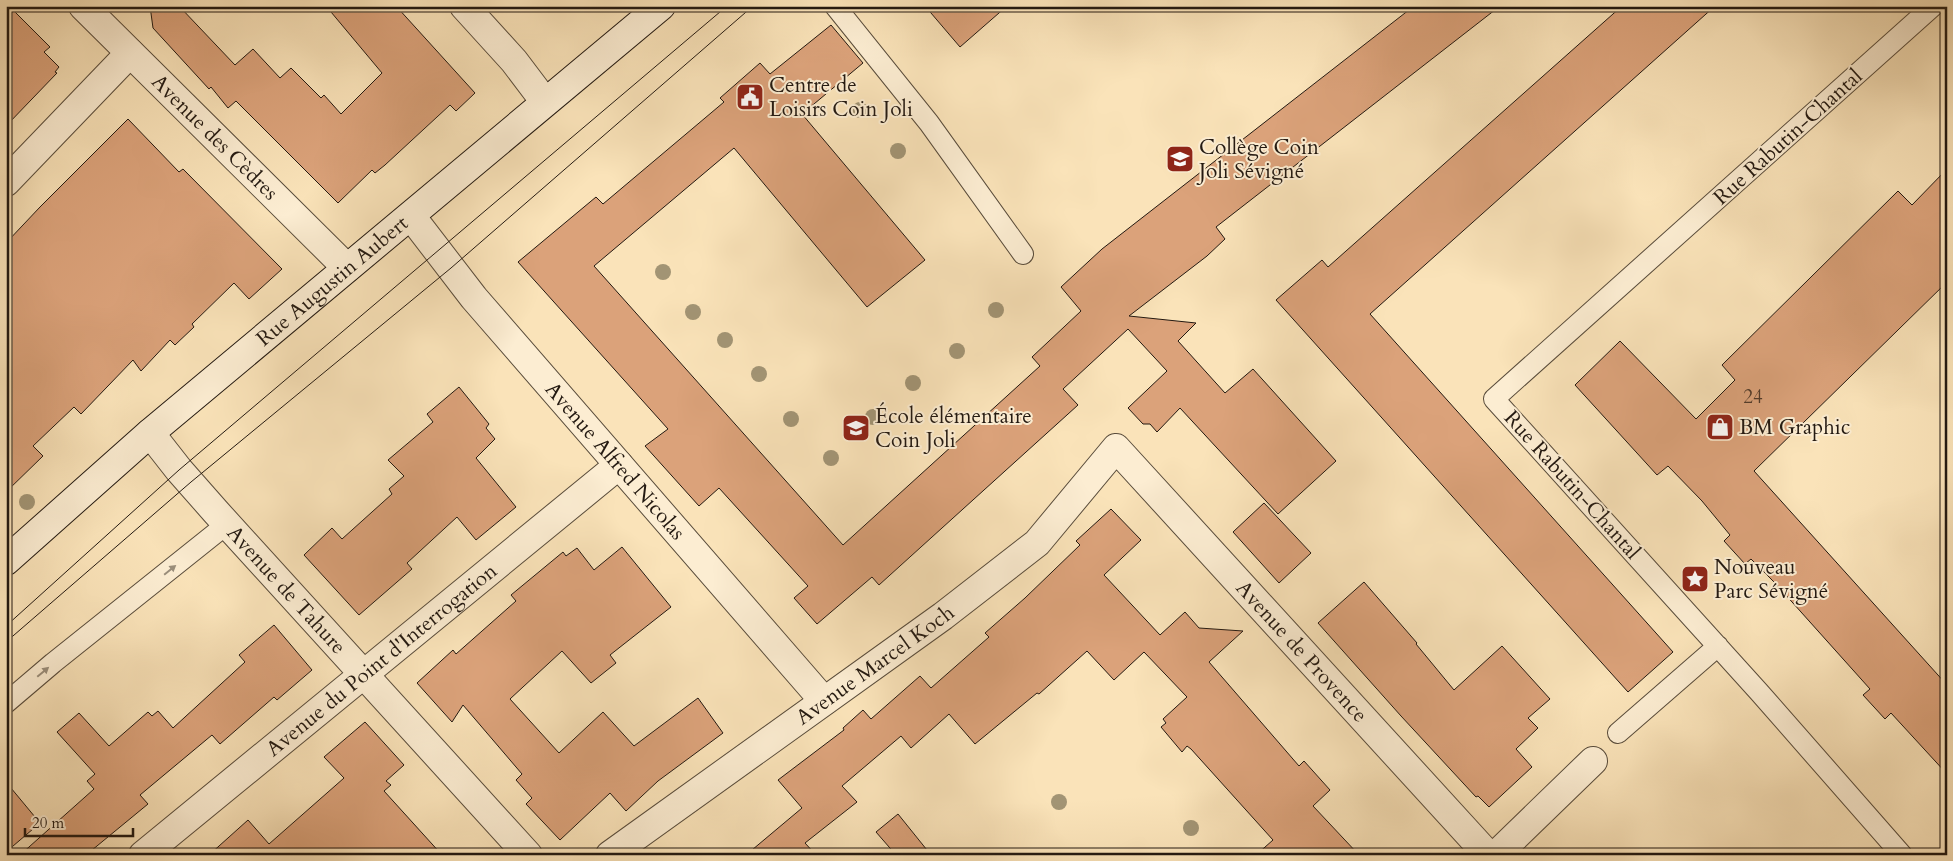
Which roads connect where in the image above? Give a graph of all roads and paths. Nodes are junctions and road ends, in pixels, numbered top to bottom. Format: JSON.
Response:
{"nodes":[{"id":1,"x":83,"y":6,"type":"edge"},
{"id":2,"x":464,"y":6,"type":"edge"},
{"id":3,"x":661,"y":6,"type":"edge"},
{"id":4,"x":835,"y":6,"type":"edge"},
{"id":5,"x":1933,"y":6,"type":"edge"},
{"id":6,"x":130,"y":53,"type":"junction"},
{"id":7,"x":546,"y":102,"type":"junction"},
{"id":8,"x":6,"y":182,"type":"edge"},
{"id":9,"x":411,"y":216,"type":"junction"},
{"id":10,"x":1023,"y":254,"type":"dead end"},
{"id":11,"x":347,"y":268,"type":"junction"},
{"id":12,"x":150,"y":433,"type":"junction"},
{"id":13,"x":1116,"y":448,"type":"joint"},
{"id":14,"x":619,"y":465,"type":"junction"},
{"id":15,"x":227,"y":524,"type":"junction"},
{"id":16,"x":6,"y":561,"type":"edge"},
{"id":17,"x":1718,"y":646,"type":"junction"},
{"id":18,"x":364,"y":675,"type":"junction"},
{"id":19,"x":824,"y":701,"type":"junction"},
{"id":20,"x":6,"y":703,"type":"edge"},
{"id":21,"x":1618,"y":733,"type":"dead end"},
{"id":22,"x":1593,"y":761,"type":"dead end"},
{"id":23,"x":143,"y":855,"type":"edge"},
{"id":24,"x":528,"y":855,"type":"edge"},
{"id":25,"x":610,"y":855,"type":"edge"},
{"id":26,"x":1488,"y":855,"type":"edge"},
{"id":27,"x":1496,"y":855,"type":"edge"},
{"id":28,"x":1902,"y":855,"type":"edge"}],
"edges":[{"from":1,"to":6,"type":"street","name":"Avenue des Cèdres"},
{"from":2,"to":7,"type":"street"},
{"from":3,"to":7,"type":"street","name":"Rue Augustin Aubert"},
{"from":4,"to":10,"type":"lane"},
{"from":5,"to":17,"type":"lane","name":"Rue Rabutin-Chantal"},
{"from":6,"to":8,"type":"street"},
{"from":6,"to":11,"type":"street","name":"Avenue des Cèdres"},
{"from":7,"to":9,"type":"street","name":"Rue Augustin Aubert"},
{"from":9,"to":11,"type":"street","name":"Rue Augustin Aubert"},
{"from":9,"to":14,"type":"street","name":"Avenue Alfred Nicolas"},
{"from":11,"to":12,"type":"street","name":"Rue Augustin Aubert"},
{"from":12,"to":15,"type":"street","name":"Avenue de Tahure"},
{"from":12,"to":16,"type":"street","name":"Rue Augustin Aubert"},
{"from":13,"to":19,"type":"street","name":"Avenue Marcel Koch"},
{"from":13,"to":26,"type":"street","name":"Avenue de Provence"},
{"from":14,"to":18,"type":"street","name":"Avenue du Point d'Interrogation"},
{"from":14,"to":19,"type":"street","name":"Avenue Alfred Nicolas"},
{"from":15,"to":18,"type":"street","name":"Avenue de Tahure"},
{"from":20,"to":15,"type":"lane","one_way":true},
{"from":17,"to":21,"type":"lane"},
{"from":17,"to":28,"type":"lane","name":"Rue Rabutin-Chantal"},
{"from":18,"to":23,"type":"street","name":"Avenue du Point d'Interrogation"},
{"from":18,"to":24,"type":"street","name":"Avenue de Tahure"},
{"from":19,"to":25,"type":"street","name":"Avenue Marcel Koch"},
{"from":22,"to":27,"type":"street"}]}
